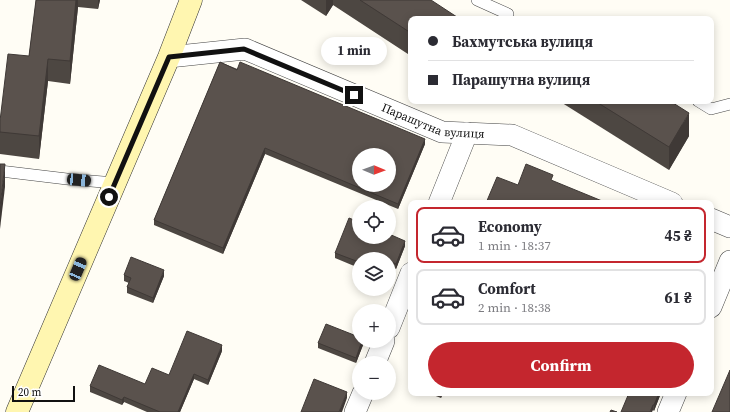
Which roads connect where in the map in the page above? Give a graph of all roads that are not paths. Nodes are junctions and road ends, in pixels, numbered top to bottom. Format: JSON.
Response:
{"nodes":[{"id":1,"x":191,"y":0,"type":"edge"},
{"id":2,"x":477,"y":0,"type":"edge"},
{"id":3,"x":508,"y":14,"type":"dead end"},
{"id":4,"x":169,"y":57,"type":"junction"},
{"id":5,"x":703,"y":104,"type":"edge"},
{"id":6,"x":730,"y":104,"type":"edge"},
{"id":7,"x":467,"y":133,"type":"junction"},
{"id":8,"x":0,"y":171,"type":"edge"},
{"id":9,"x":115,"y":183,"type":"junction"},
{"id":10,"x":440,"y":200,"type":"edge"},
{"id":11,"x":665,"y":200,"type":"edge"},
{"id":12,"x":714,"y":220,"type":"edge"},
{"id":13,"x":730,"y":227,"type":"edge"},
{"id":14,"x":730,"y":261,"type":"edge"},
{"id":15,"x":408,"y":280,"type":"edge"},
{"id":16,"x":714,"y":300,"type":"edge"},
{"id":17,"x":396,"y":310,"type":"edge"},
{"id":18,"x":675,"y":396,"type":"edge"},
{"id":19,"x":360,"y":400,"type":"edge"},
{"id":20,"x":17,"y":412,"type":"edge"},
{"id":21,"x":356,"y":412,"type":"edge"},
{"id":22,"x":668,"y":412,"type":"edge"}],
"edges":[{"from":1,"to":4,"type":"street"},
{"from":2,"to":3,"type":"lane"},
{"from":4,"to":7,"type":"street","name":"Парашутна вулиця"},
{"from":4,"to":9,"type":"street"},
{"from":5,"to":6,"type":"lane"},
{"from":7,"to":10,"type":"street"},
{"from":7,"to":11,"type":"street","name":"Парашутна вулиця"},
{"from":8,"to":9,"type":"lane"},
{"from":9,"to":20,"type":"street"},
{"from":12,"to":13,"type":"street"},
{"from":14,"to":16,"type":"street"},
{"from":15,"to":17,"type":"street"},
{"from":18,"to":22,"type":"street"},
{"from":19,"to":21,"type":"street"}]}
